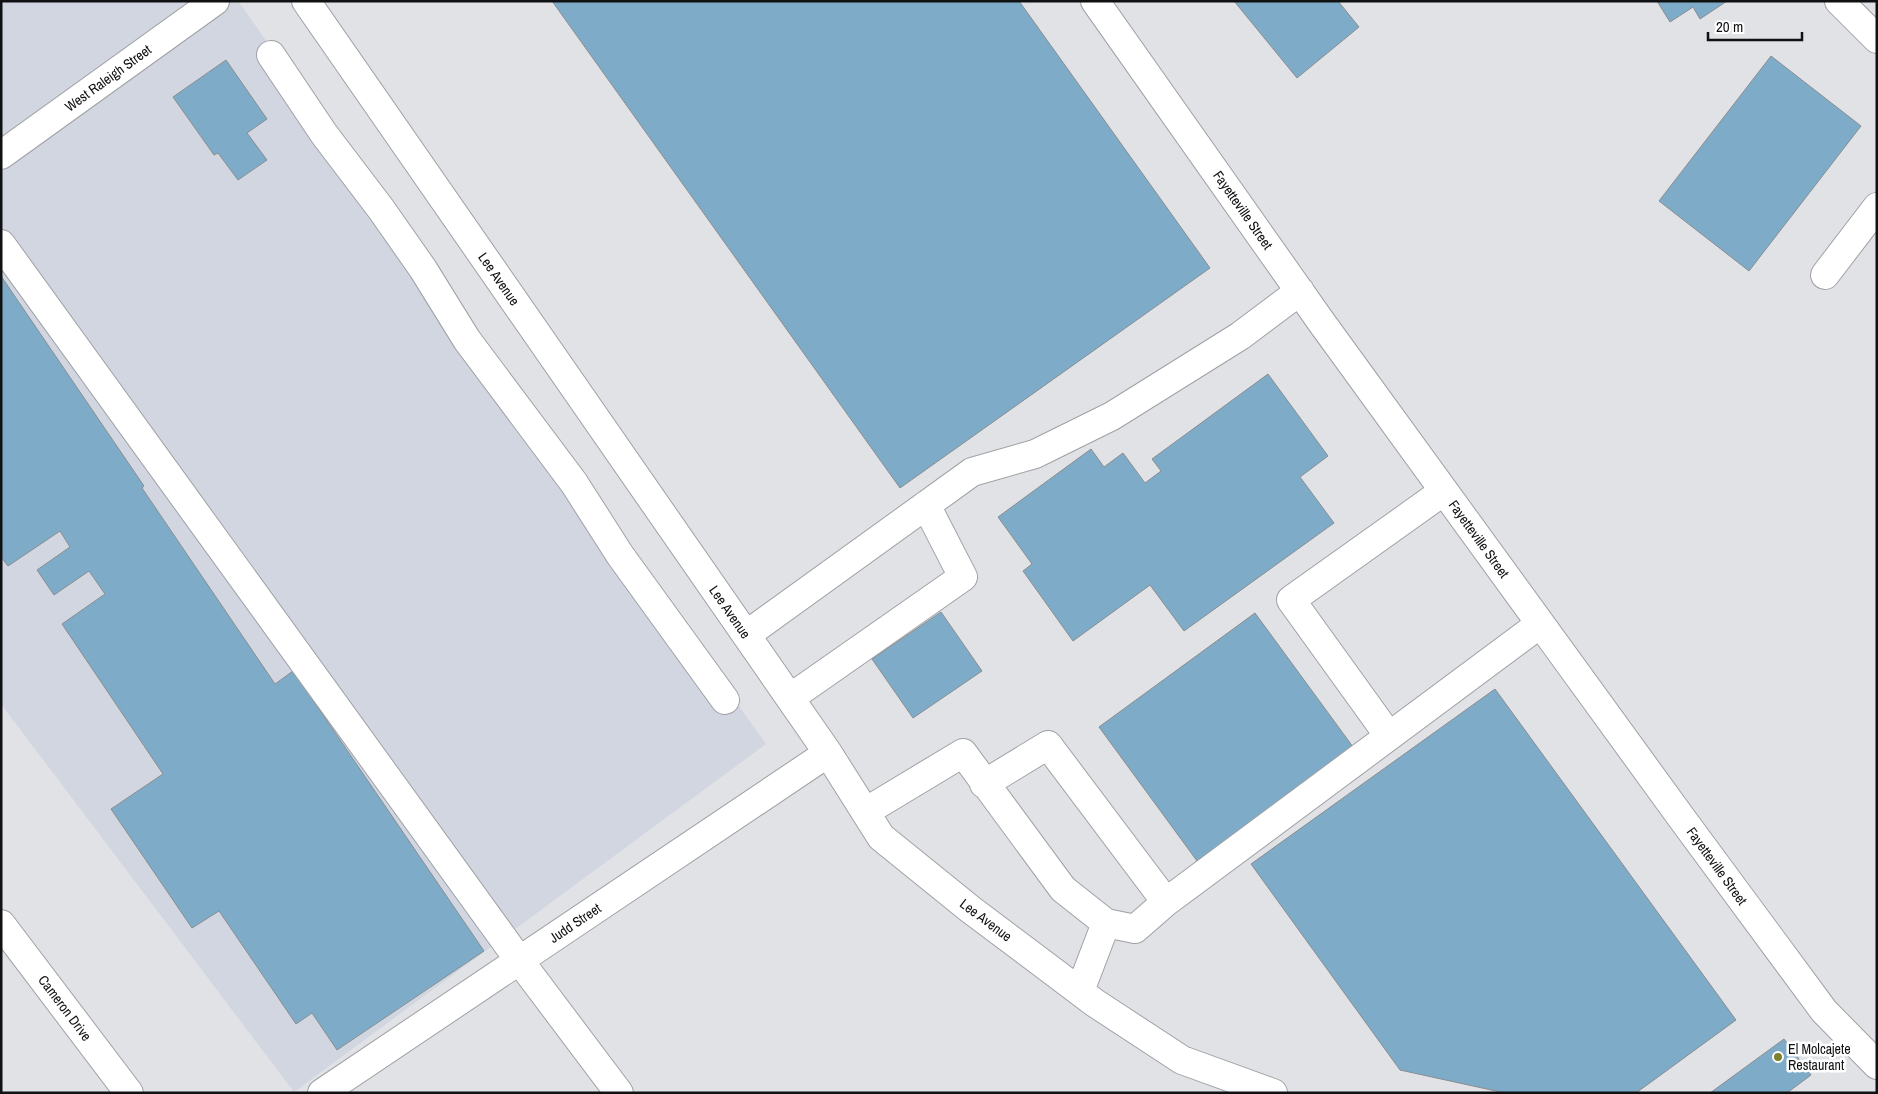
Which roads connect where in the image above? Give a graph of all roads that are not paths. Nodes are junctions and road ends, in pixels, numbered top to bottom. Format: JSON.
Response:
{"nodes":[{"id":1,"x":215,"y":1,"type":"edge"},
{"id":2,"x":306,"y":1,"type":"edge"},
{"id":3,"x":1095,"y":1,"type":"edge"},
{"id":4,"x":1839,"y":1,"type":"edge"},
{"id":5,"x":1877,"y":39,"type":"edge"},
{"id":6,"x":271,"y":55,"type":"dead end"},
{"id":7,"x":1,"y":155,"type":"edge"},
{"id":8,"x":1877,"y":207,"type":"edge"},
{"id":9,"x":1,"y":244,"type":"edge"},
{"id":10,"x":1825,"y":276,"type":"dead end"},
{"id":11,"x":1300,"y":291,"type":"junction"},
{"id":12,"x":1444,"y":491,"type":"junction"},
{"id":13,"x":926,"y":505,"type":"junction"},
{"id":14,"x":1540,"y":624,"type":"junction"},
{"id":15,"x":746,"y":635,"type":"junction"},
{"id":16,"x":790,"y":698,"type":"junction"},
{"id":17,"x":725,"y":700,"type":"dead end"},
{"id":18,"x":1389,"y":736,"type":"junction"},
{"id":19,"x":828,"y":753,"type":"junction"},
{"id":20,"x":984,"y":784,"type":"junction"},
{"id":21,"x":865,"y":812,"type":"junction"},
{"id":22,"x":1166,"y":902,"type":"junction"},
{"id":23,"x":1106,"y":923,"type":"junction"},
{"id":24,"x":1,"y":924,"type":"edge"},
{"id":25,"x":519,"y":960,"type":"junction"},
{"id":26,"x":1080,"y":991,"type":"junction"},
{"id":27,"x":1877,"y":1065,"type":"edge"},
{"id":28,"x":1232,"y":1086,"type":"edge"},
{"id":29,"x":129,"y":1093,"type":"edge"},
{"id":30,"x":322,"y":1093,"type":"edge"},
{"id":31,"x":619,"y":1093,"type":"edge"},
{"id":32,"x":1273,"y":1093,"type":"edge"}],
"edges":[{"from":1,"to":7,"type":"street","name":"West Raleigh Street"},
{"from":2,"to":15,"type":"street","name":"Lee Avenue"},
{"from":3,"to":11,"type":"street","name":"Fayetteville Street"},
{"from":4,"to":5,"type":"street"},
{"from":6,"to":17,"type":"street"},
{"from":8,"to":10,"type":"street"},
{"from":9,"to":25,"type":"street"},
{"from":11,"to":12,"type":"street","name":"Fayetteville Street"},
{"from":11,"to":13,"type":"street"},
{"from":12,"to":14,"type":"street","name":"Fayetteville Street"},
{"from":12,"to":18,"type":"street"},
{"from":13,"to":15,"type":"street"},
{"from":13,"to":16,"type":"street"},
{"from":14,"to":18,"type":"street"},
{"from":14,"to":27,"type":"street","name":"Fayetteville Street"},
{"from":15,"to":16,"type":"street","name":"Lee Avenue"},
{"from":16,"to":19,"type":"street","name":"Lee Avenue"},
{"from":18,"to":22,"type":"street"},
{"from":19,"to":21,"type":"street","name":"Lee Avenue"},
{"from":19,"to":25,"type":"street","name":"Judd Street"},
{"from":20,"to":21,"type":"street"},
{"from":20,"to":22,"type":"street"},
{"from":20,"to":23,"type":"street"},
{"from":21,"to":26,"type":"street","name":"Lee Avenue"},
{"from":22,"to":23,"type":"street"},
{"from":23,"to":26,"type":"street"},
{"from":24,"to":29,"type":"street","name":"Cameron Drive"},
{"from":25,"to":30,"type":"street","name":"Judd Street"},
{"from":25,"to":31,"type":"street"},
{"from":26,"to":28,"type":"street","name":"Lee Avenue"},
{"from":28,"to":32,"type":"street","name":"Lee Avenue"}]}
